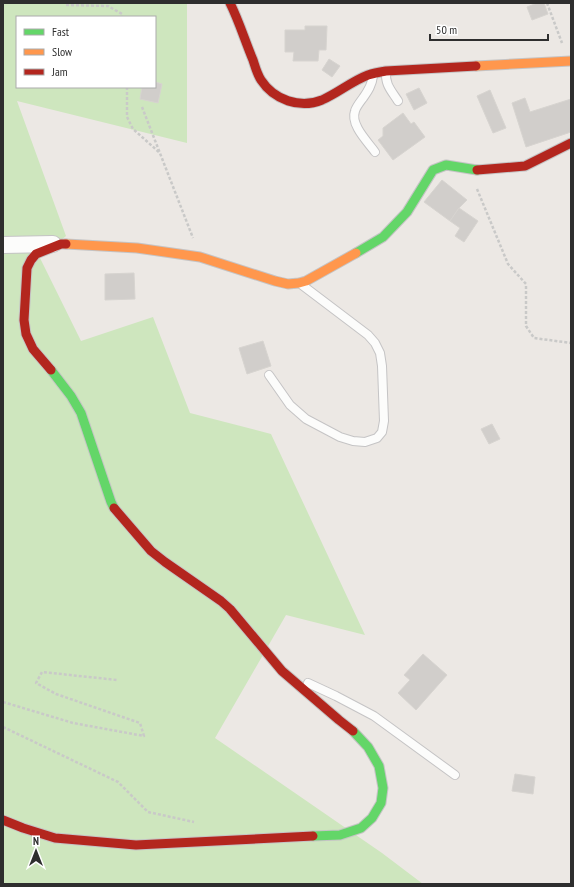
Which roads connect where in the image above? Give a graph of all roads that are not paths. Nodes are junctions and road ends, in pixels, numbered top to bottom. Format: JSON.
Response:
{"nodes":[{"id":1,"x":230,"y":3,"type":"edge"},
{"id":2,"x":569,"y":61,"type":"edge"},
{"id":3,"x":386,"y":71,"type":"junction"},
{"id":4,"x":373,"y":73,"type":"junction"},
{"id":5,"x":398,"y":101,"type":"dead end"},
{"id":6,"x":571,"y":143,"type":"edge"},
{"id":7,"x":375,"y":152,"type":"dead end"},
{"id":8,"x":61,"y":244,"type":"junction"},
{"id":9,"x":3,"y":245,"type":"edge"},
{"id":10,"x":299,"y":283,"type":"junction"},
{"id":11,"x":269,"y":375,"type":"dead end"},
{"id":12,"x":282,"y":671,"type":"junction"},
{"id":13,"x":455,"y":775,"type":"dead end"},
{"id":14,"x":3,"y":820,"type":"edge"}],
"edges":[{"from":1,"to":4,"type":"street"},
{"from":2,"to":3,"type":"street"},
{"from":3,"to":4,"type":"street"},
{"from":3,"to":5,"type":"lane"},
{"from":4,"to":7,"type":"lane"},
{"from":6,"to":10,"type":"street"},
{"from":8,"to":9,"type":"street"},
{"from":8,"to":10,"type":"street"},
{"from":8,"to":12,"type":"street"},
{"from":10,"to":11,"type":"lane"},
{"from":12,"to":13,"type":"lane"},
{"from":12,"to":14,"type":"street"}]}
